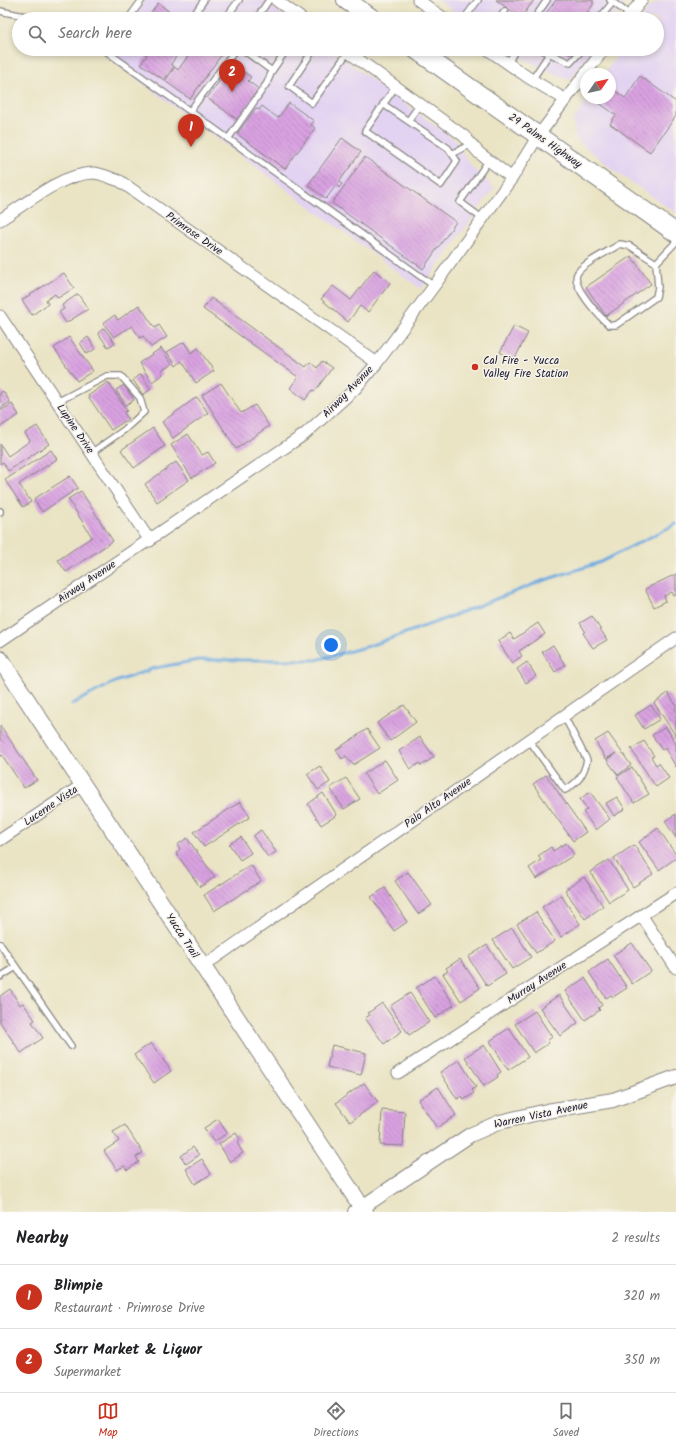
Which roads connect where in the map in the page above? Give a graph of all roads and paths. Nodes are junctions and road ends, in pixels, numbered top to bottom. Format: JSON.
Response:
{"nodes":[{"id":1,"x":142,"y":0,"type":"edge"},
{"id":2,"x":204,"y":0,"type":"edge"},
{"id":3,"x":239,"y":0,"type":"edge"},
{"id":4,"x":269,"y":0,"type":"edge"},
{"id":5,"x":276,"y":0,"type":"edge"},
{"id":6,"x":346,"y":0,"type":"edge"},
{"id":7,"x":418,"y":0,"type":"edge"},
{"id":8,"x":478,"y":0,"type":"edge"},
{"id":9,"x":547,"y":0,"type":"edge"},
{"id":10,"x":642,"y":0,"type":"edge"},
{"id":11,"x":611,"y":1,"type":"edge"},
{"id":12,"x":0,"y":11,"type":"edge"},
{"id":13,"x":133,"y":12,"type":"edge"},
{"id":14,"x":196,"y":12,"type":"edge"},
{"id":15,"x":230,"y":12,"type":"edge"},
{"id":16,"x":261,"y":12,"type":"edge"},
{"id":17,"x":292,"y":12,"type":"edge"},
{"id":18,"x":363,"y":12,"type":"edge"},
{"id":19,"x":435,"y":12,"type":"edge"},
{"id":20,"x":469,"y":12,"type":"edge"},
{"id":21,"x":539,"y":12,"type":"edge"},
{"id":22,"x":604,"y":12,"type":"edge"},
{"id":23,"x":623,"y":12,"type":"edge"},
{"id":24,"x":632,"y":12,"type":"edge"},
{"id":25,"x":12,"y":13,"type":"edge"},
{"id":26,"x":113,"y":56,"type":"edge"},
{"id":27,"x":231,"y":56,"type":"edge"},
{"id":28,"x":252,"y":56,"type":"edge"},
{"id":29,"x":281,"y":56,"type":"edge"},
{"id":30,"x":309,"y":56,"type":"edge"},
{"id":31,"x":342,"y":56,"type":"edge"},
{"id":32,"x":354,"y":56,"type":"edge"},
{"id":33,"x":425,"y":56,"type":"edge"},
{"id":34,"x":497,"y":56,"type":"edge"},
{"id":35,"x":512,"y":56,"type":"edge"},
{"id":36,"x":549,"y":56,"type":"edge"},
{"id":37,"x":554,"y":56,"type":"edge"},
{"id":38,"x":576,"y":56,"type":"edge"},
{"id":39,"x":599,"y":56,"type":"edge"},
{"id":40,"x":508,"y":64,"type":"junction"},
{"id":41,"x":272,"y":71,"type":"junction"},
{"id":42,"x":532,"y":80,"type":"junction"},
{"id":43,"x":396,"y":86,"type":"junction"},
{"id":44,"x":566,"y":100,"type":"junction"},
{"id":45,"x":383,"y":104,"type":"junction"},
{"id":46,"x":420,"y":104,"type":"junction"},
{"id":47,"x":190,"y":111,"type":"junction"},
{"id":48,"x":408,"y":121,"type":"junction"},
{"id":49,"x":538,"y":136,"type":"junction"},
{"id":50,"x":228,"y":139,"type":"junction"},
{"id":51,"x":471,"y":144,"type":"junction"},
{"id":52,"x":452,"y":154,"type":"junction"},
{"id":53,"x":489,"y":160,"type":"junction"},
{"id":54,"x":512,"y":178,"type":"junction"},
{"id":55,"x":483,"y":219,"type":"junction"},
{"id":56,"x":0,"y":220,"type":"edge"},
{"id":57,"x":676,"y":233,"type":"edge"},
{"id":58,"x":676,"y":242,"type":"edge"},
{"id":59,"x":656,"y":264,"type":"junction"},
{"id":60,"x":434,"y":286,"type":"junction"},
{"id":61,"x":0,"y":316,"type":"edge"},
{"id":62,"x":377,"y":363,"type":"junction"},
{"id":63,"x":57,"y":402,"type":"junction"},
{"id":64,"x":91,"y":453,"type":"junction"},
{"id":65,"x":150,"y":541,"type":"junction"},
{"id":66,"x":675,"y":638,"type":"edge"},
{"id":67,"x":0,"y":641,"type":"edge"},
{"id":68,"x":0,"y":659,"type":"edge"},
{"id":69,"x":564,"y":716,"type":"junction"},
{"id":70,"x":529,"y":740,"type":"junction"},
{"id":71,"x":82,"y":785,"type":"junction"},
{"id":72,"x":0,"y":840,"type":"edge"},
{"id":73,"x":676,"y":893,"type":"edge"},
{"id":74,"x":642,"y":916,"type":"junction"},
{"id":75,"x":0,"y":944,"type":"edge"},
{"id":76,"x":16,"y":967,"type":"junction"},
{"id":77,"x":202,"y":967,"type":"junction"},
{"id":78,"x":676,"y":968,"type":"edge"},
{"id":79,"x":0,"y":977,"type":"edge"},
{"id":80,"x":72,"y":1046,"type":"dead end"},
{"id":81,"x":398,"y":1073,"type":"dead end"},
{"id":82,"x":676,"y":1077,"type":"edge"},
{"id":83,"x":361,"y":1211,"type":"edge"}],
"edges":[{"from":1,"to":13,"type":"lane"},
{"from":2,"to":14,"type":"lane"},
{"from":3,"to":15,"type":"lane"},
{"from":4,"to":16,"type":"lane"},
{"from":5,"to":17,"type":"street"},
{"from":6,"to":18,"type":"main road"},
{"from":7,"to":19,"type":"street"},
{"from":8,"to":20,"type":"lane"},
{"from":9,"to":21,"type":"lane"},
{"from":10,"to":24,"type":"street"},
{"from":11,"to":22,"type":"lane"},
{"from":11,"to":23,"type":"lane"},
{"from":12,"to":25,"type":"lane"},
{"from":26,"to":47,"type":"lane"},
{"from":27,"to":47,"type":"lane"},
{"from":28,"to":41,"type":"lane"},
{"from":29,"to":41,"type":"lane"},
{"from":30,"to":31,"type":"lane"},
{"from":32,"to":43,"type":"street"},
{"from":33,"to":49,"type":"main road","name":"29 Palms Highway"},
{"from":34,"to":40,"type":"street"},
{"from":35,"to":40,"type":"lane"},
{"from":36,"to":42,"type":"lane"},
{"from":37,"to":38,"type":"lane"},
{"from":39,"to":44,"type":"street","name":"Airway Avenue"},
{"from":40,"to":42,"type":"street"},
{"from":41,"to":50,"type":"lane"},
{"from":42,"to":44,"type":"street"},
{"from":43,"to":45,"type":"lane"},
{"from":43,"to":46,"type":"street"},
{"from":44,"to":49,"type":"street","name":"Airway Avenue"},
{"from":45,"to":48,"type":"lane"},
{"from":45,"to":52,"type":"lane"},
{"from":46,"to":48,"type":"lane"},
{"from":46,"to":51,"type":"street"},
{"from":47,"to":50,"type":"lane"},
{"from":48,"to":52,"type":"lane"},
{"from":49,"to":54,"type":"street","name":"Airway Avenue"},
{"from":49,"to":57,"type":"main road","name":"29 Palms Highway"},
{"from":50,"to":60,"type":"lane"},
{"from":51,"to":52,"type":"lane"},
{"from":51,"to":53,"type":"street"},
{"from":53,"to":54,"type":"street"},
{"from":53,"to":55,"type":"lane"},
{"from":54,"to":55,"type":"street","name":"Airway Avenue"},
{"from":55,"to":60,"type":"street","name":"Airway Avenue"},
{"from":56,"to":62,"type":"street","name":"Primrose Drive"},
{"from":58,"to":59,"type":"lane"},
{"from":59,"to":59,"type":"lane"},
{"from":60,"to":62,"type":"street","name":"Airway Avenue"},
{"from":61,"to":63,"type":"street","name":"Lupine Drive"},
{"from":62,"to":65,"type":"street","name":"Airway Avenue"},
{"from":63,"to":64,"type":"street","name":"Lupine Drive"},
{"from":63,"to":64,"type":"lane"},
{"from":64,"to":65,"type":"street","name":"Lupine Drive"},
{"from":65,"to":67,"type":"street","name":"Airway Avenue"},
{"from":66,"to":69,"type":"street","name":"Palo Alto Avenue"},
{"from":68,"to":71,"type":"main road","name":"Yucca Trail"},
{"from":69,"to":70,"type":"street","name":"Palo Alto Avenue"},
{"from":69,"to":70,"type":"lane"},
{"from":70,"to":77,"type":"street","name":"Palo Alto Avenue"},
{"from":71,"to":72,"type":"street","name":"Lucerne Vista"},
{"from":71,"to":77,"type":"main road","name":"Yucca Trail"},
{"from":73,"to":74,"type":"street","name":"Murray Avenue"},
{"from":74,"to":78,"type":"street"},
{"from":74,"to":81,"type":"street","name":"Murray Avenue"},
{"from":75,"to":76,"type":"lane"},
{"from":76,"to":79,"type":"lane"},
{"from":76,"to":80,"type":"lane"},
{"from":77,"to":83,"type":"main road","name":"Yucca Trail"},
{"from":82,"to":83,"type":"street","name":"Warren Vista Avenue"}]}
